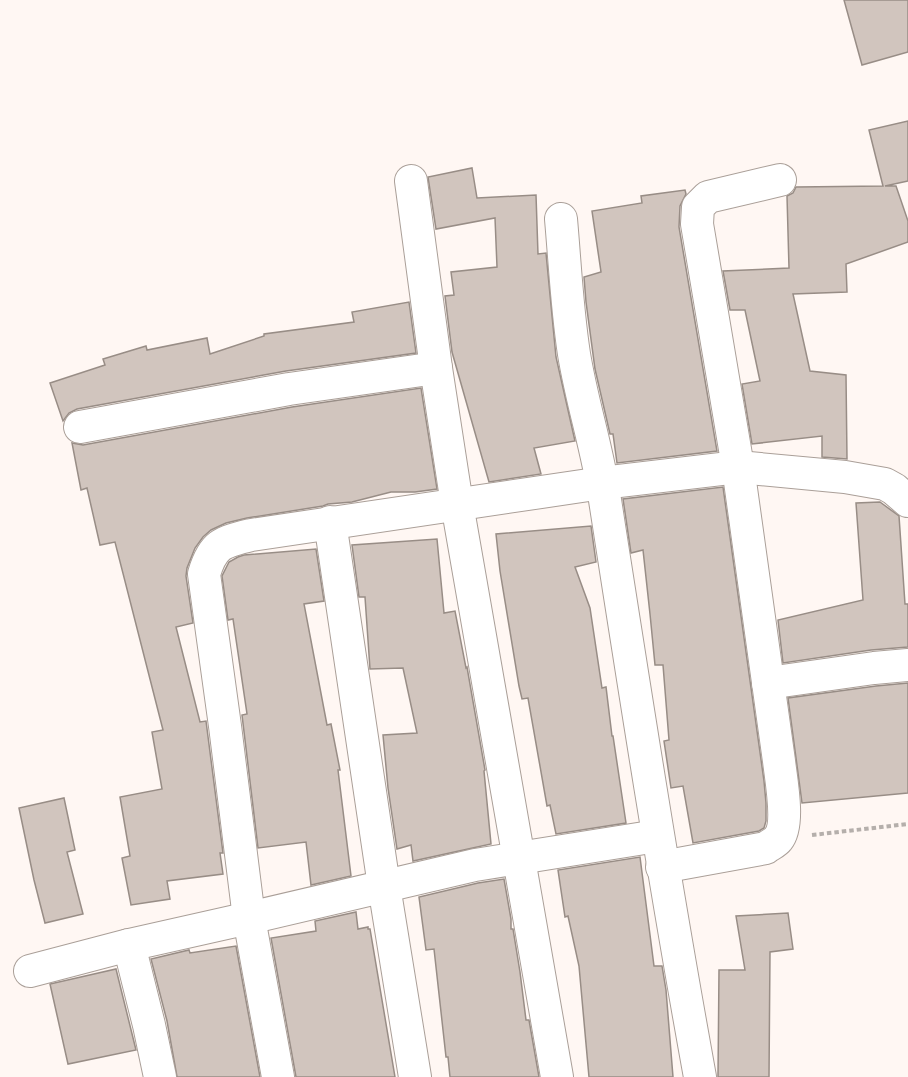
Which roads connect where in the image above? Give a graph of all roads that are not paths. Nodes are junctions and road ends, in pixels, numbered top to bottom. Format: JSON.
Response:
{"nodes":[{"id":1,"x":780,"y":180,"type":"dead end"},
{"id":2,"x":411,"y":181,"type":"dead end"},
{"id":3,"x":561,"y":219,"type":"dead end"},
{"id":4,"x":436,"y":368,"type":"junction"},
{"id":5,"x":80,"y":427,"type":"dead end"},
{"id":6,"x":738,"y":467,"type":"junction"},
{"id":7,"x":602,"y":483,"type":"junction"},
{"id":8,"x":908,"y":501,"type":"edge"},
{"id":9,"x":457,"y":504,"type":"junction"},
{"id":10,"x":330,"y":522,"type":"junction"},
{"id":11,"x":908,"y":665,"type":"edge"},
{"id":12,"x":768,"y":683,"type":"junction"},
{"id":13,"x":657,"y":836,"type":"junction"},
{"id":14,"x":519,"y":858,"type":"junction"},
{"id":15,"x":662,"y":867,"type":"junction"},
{"id":16,"x":384,"y":886,"type":"junction"},
{"id":17,"x":249,"y":918,"type":"junction"},
{"id":18,"x":129,"y":945,"type":"junction"},
{"id":19,"x":30,"y":971,"type":"dead end"},
{"id":20,"x":160,"y":1077,"type":"edge"},
{"id":21,"x":278,"y":1077,"type":"edge"},
{"id":22,"x":415,"y":1077,"type":"edge"},
{"id":23,"x":556,"y":1077,"type":"edge"},
{"id":24,"x":700,"y":1077,"type":"edge"}],
"edges":[{"from":1,"to":6,"type":"street"},
{"from":2,"to":4,"type":"street"},
{"from":3,"to":7,"type":"street"},
{"from":4,"to":5,"type":"street"},
{"from":4,"to":9,"type":"street"},
{"from":6,"to":7,"type":"street"},
{"from":6,"to":8,"type":"street"},
{"from":6,"to":12,"type":"street"},
{"from":7,"to":9,"type":"street"},
{"from":7,"to":13,"type":"street"},
{"from":9,"to":10,"type":"street"},
{"from":9,"to":14,"type":"street"},
{"from":10,"to":16,"type":"street"},
{"from":10,"to":17,"type":"street"},
{"from":11,"to":12,"type":"street"},
{"from":12,"to":15,"type":"street"},
{"from":13,"to":14,"type":"street"},
{"from":13,"to":15,"type":"street"},
{"from":14,"to":16,"type":"street"},
{"from":14,"to":23,"type":"street"},
{"from":15,"to":24,"type":"street"},
{"from":16,"to":17,"type":"street"},
{"from":16,"to":22,"type":"street"},
{"from":17,"to":18,"type":"street"},
{"from":17,"to":21,"type":"street"},
{"from":18,"to":19,"type":"street"},
{"from":18,"to":20,"type":"street"}]}
